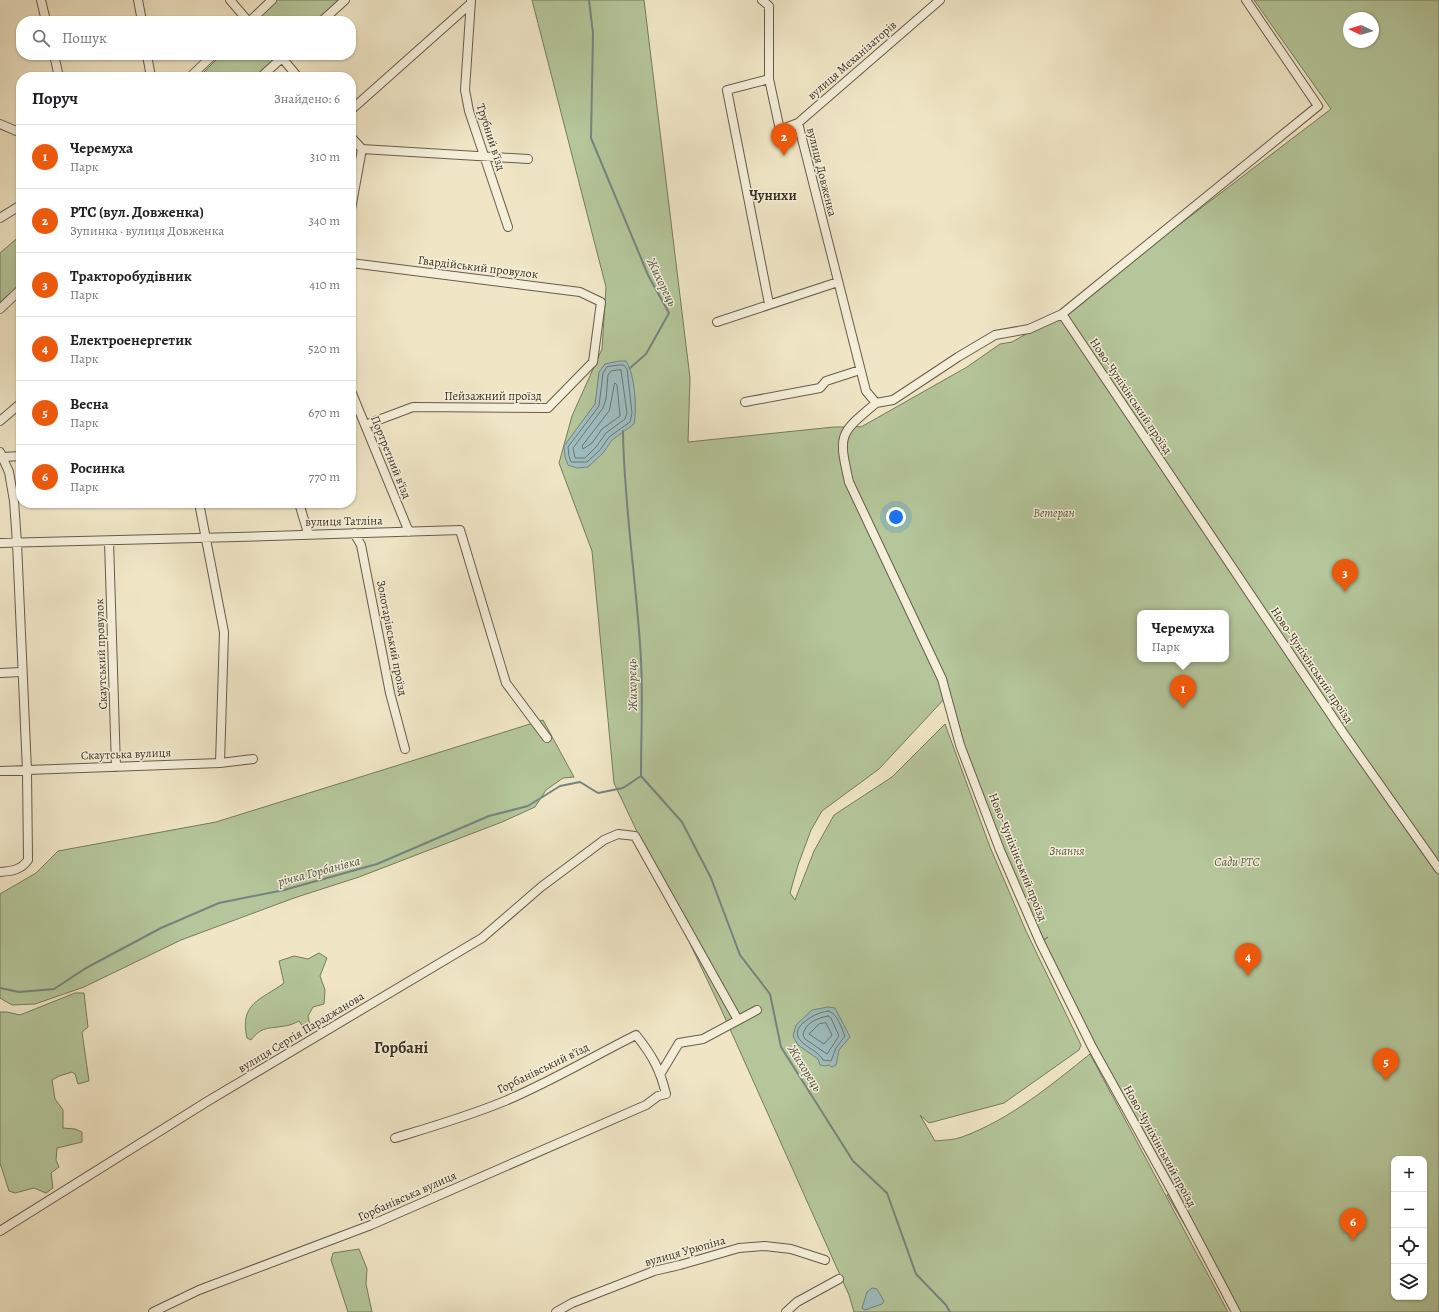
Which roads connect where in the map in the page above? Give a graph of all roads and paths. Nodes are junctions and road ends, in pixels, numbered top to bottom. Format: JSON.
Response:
{"nodes":[{"id":1,"x":41,"y":0,"type":"edge"},
{"id":2,"x":138,"y":0,"type":"edge"},
{"id":3,"x":230,"y":0,"type":"edge"},
{"id":4,"x":272,"y":0,"type":"edge"},
{"id":5,"x":345,"y":0,"type":"edge"},
{"id":6,"x":762,"y":0,"type":"edge"},
{"id":7,"x":940,"y":0,"type":"edge"},
{"id":8,"x":1246,"y":0,"type":"edge"},
{"id":9,"x":470,"y":2,"type":"edge"},
{"id":10,"x":45,"y":16,"type":"edge"},
{"id":11,"x":141,"y":16,"type":"edge"},
{"id":12,"x":244,"y":16,"type":"edge"},
{"id":13,"x":254,"y":16,"type":"edge"},
{"id":14,"x":327,"y":16,"type":"edge"},
{"id":15,"x":55,"y":60,"type":"edge"},
{"id":16,"x":148,"y":60,"type":"edge"},
{"id":17,"x":208,"y":60,"type":"edge"},
{"id":18,"x":279,"y":60,"type":"edge"},
{"id":19,"x":286,"y":60,"type":"edge"},
{"id":20,"x":57,"y":72,"type":"edge"},
{"id":21,"x":150,"y":72,"type":"edge"},
{"id":22,"x":195,"y":72,"type":"edge"},
{"id":23,"x":266,"y":72,"type":"edge"},
{"id":24,"x":294,"y":72,"type":"edge"},
{"id":25,"x":768,"y":79,"type":"junction"},
{"id":26,"x":356,"y":105,"type":"edge"},
{"id":27,"x":798,"y":123,"type":"junction"},
{"id":28,"x":0,"y":124,"type":"edge"},
{"id":29,"x":16,"y":131,"type":"edge"},
{"id":30,"x":356,"y":142,"type":"edge"},
{"id":31,"x":362,"y":149,"type":"junction"},
{"id":32,"x":485,"y":157,"type":"junction"},
{"id":33,"x":528,"y":159,"type":"dead end"},
{"id":34,"x":356,"y":182,"type":"edge"},
{"id":35,"x":16,"y":208,"type":"edge"},
{"id":36,"x":0,"y":218,"type":"edge"},
{"id":37,"x":508,"y":226,"type":"dead end"},
{"id":38,"x":356,"y":264,"type":"edge"},
{"id":39,"x":838,"y":282,"type":"junction"},
{"id":40,"x":16,"y":294,"type":"edge"},
{"id":41,"x":601,"y":302,"type":"joint"},
{"id":42,"x":769,"y":304,"type":"junction"},
{"id":43,"x":0,"y":309,"type":"edge"},
{"id":44,"x":1062,"y":314,"type":"junction"},
{"id":45,"x":717,"y":322,"type":"dead end"},
{"id":46,"x":860,"y":370,"type":"junction"},
{"id":47,"x":745,"y":402,"type":"dead end"},
{"id":48,"x":356,"y":403,"type":"edge"},
{"id":49,"x":876,"y":403,"type":"junction"},
{"id":50,"x":16,"y":407,"type":"edge"},
{"id":51,"x":0,"y":421,"type":"edge"},
{"id":52,"x":365,"y":425,"type":"junction"},
{"id":53,"x":1,"y":455,"type":"edge"},
{"id":54,"x":16,"y":456,"type":"edge"},
{"id":55,"x":200,"y":508,"type":"edge"},
{"id":56,"x":300,"y":508,"type":"edge"},
{"id":57,"x":409,"y":532,"type":"junction"},
{"id":58,"x":354,"y":533,"type":"junction"},
{"id":59,"x":308,"y":534,"type":"junction"},
{"id":60,"x":206,"y":539,"type":"junction"},
{"id":61,"x":109,"y":541,"type":"junction"},
{"id":62,"x":0,"y":543,"type":"edge"},
{"id":63,"x":17,"y":543,"type":"junction"},
{"id":64,"x":22,"y":672,"type":"junction"},
{"id":65,"x":0,"y":673,"type":"edge"},
{"id":66,"x":547,"y":738,"type":"dead end"},
{"id":67,"x":405,"y":750,"type":"dead end"},
{"id":68,"x":253,"y":759,"type":"dead end"},
{"id":69,"x":220,"y":763,"type":"junction"},
{"id":70,"x":116,"y":767,"type":"junction"},
{"id":71,"x":0,"y":771,"type":"edge"},
{"id":72,"x":27,"y":771,"type":"junction"},
{"id":73,"x":1439,"y":869,"type":"edge"},
{"id":74,"x":0,"y":872,"type":"edge"},
{"id":75,"x":757,"y":1010,"type":"dead end"},
{"id":76,"x":738,"y":1020,"type":"junction"},
{"id":77,"x":661,"y":1073,"type":"junction"},
{"id":78,"x":666,"y":1094,"type":"joint"},
{"id":79,"x":394,"y":1138,"type":"dead end"},
{"id":80,"x":0,"y":1231,"type":"edge"},
{"id":81,"x":825,"y":1260,"type":"dead end"},
{"id":82,"x":839,"y":1279,"type":"dead end"},
{"id":83,"x":153,"y":1312,"type":"edge"},
{"id":84,"x":556,"y":1312,"type":"edge"},
{"id":85,"x":786,"y":1312,"type":"edge"},
{"id":86,"x":1236,"y":1312,"type":"edge"}],
"edges":[{"from":1,"to":10,"type":"street"},
{"from":2,"to":11,"type":"street"},
{"from":3,"to":12,"type":"street"},
{"from":4,"to":13,"type":"street"},
{"from":5,"to":14,"type":"street"},
{"from":6,"to":25,"type":"street","name":"вулиця Довженка"},
{"from":7,"to":27,"type":"street","name":"вулиця Механізаторів"},
{"from":8,"to":44,"type":"street"},
{"from":9,"to":26,"type":"street"},
{"from":9,"to":32,"type":"street","name":"Трубний в’їзд"},
{"from":15,"to":20,"type":"street"},
{"from":16,"to":21,"type":"street"},
{"from":17,"to":22,"type":"street"},
{"from":18,"to":23,"type":"street"},
{"from":19,"to":24,"type":"street"},
{"from":25,"to":27,"type":"street","name":"вулиця Довженка"},
{"from":25,"to":42,"type":"street"},
{"from":27,"to":39,"type":"street","name":"вулиця Довженка"},
{"from":28,"to":29,"type":"street"},
{"from":30,"to":31,"type":"street"},
{"from":31,"to":32,"type":"street"},
{"from":31,"to":34,"type":"street"},
{"from":32,"to":33,"type":"street"},
{"from":32,"to":37,"type":"street","name":"Трубний в’їзд"},
{"from":35,"to":36,"type":"street"},
{"from":38,"to":41,"type":"street","name":"Гвардійський провулок"},
{"from":39,"to":42,"type":"street"},
{"from":39,"to":46,"type":"street","name":"вулиця Довженка"},
{"from":40,"to":43,"type":"street"},
{"from":41,"to":52,"type":"street","name":"Пейзажний проїзд"},
{"from":42,"to":45,"type":"street"},
{"from":44,"to":49,"type":"street"},
{"from":44,"to":73,"type":"street","name":"Ново-Чуніхінський проїзд"},
{"from":46,"to":47,"type":"street"},
{"from":46,"to":49,"type":"street","name":"вулиця Довженка"},
{"from":48,"to":52,"type":"street","name":"Портретний в'їзд"},
{"from":49,"to":86,"type":"street","name":"Ново-Чуніхінський проїзд"},
{"from":50,"to":51,"type":"street"},
{"from":52,"to":57,"type":"street","name":"Портретний в'їзд"},
{"from":53,"to":54,"type":"street"},
{"from":53,"to":63,"type":"street"},
{"from":55,"to":60,"type":"street"},
{"from":56,"to":59,"type":"street"},
{"from":57,"to":58,"type":"street","name":"вулиця Татліна"},
{"from":57,"to":66,"type":"street","name":"вулиця Татліна"},
{"from":58,"to":59,"type":"street","name":"вулиця Татліна"},
{"from":58,"to":67,"type":"street","name":"Золотарівський проїзд"},
{"from":59,"to":60,"type":"street","name":"вулиця Татліна"},
{"from":60,"to":61,"type":"street","name":"вулиця Татліна"},
{"from":60,"to":69,"type":"street"},
{"from":61,"to":63,"type":"street","name":"вулиця Татліна"},
{"from":61,"to":70,"type":"street","name":"Скаутський провулок"},
{"from":62,"to":63,"type":"street","name":"вулиця Татліна"},
{"from":63,"to":64,"type":"street"},
{"from":64,"to":65,"type":"street"},
{"from":64,"to":72,"type":"street"},
{"from":68,"to":69,"type":"street","name":"Скаутська вулиця"},
{"from":69,"to":70,"type":"street","name":"Скаутська вулиця"},
{"from":70,"to":72,"type":"street","name":"Скаутська вулиця"},
{"from":71,"to":72,"type":"street","name":"Скаутська вулиця"},
{"from":72,"to":74,"type":"street"},
{"from":75,"to":76,"type":"street"},
{"from":76,"to":77,"type":"street"},
{"from":76,"to":80,"type":"street","name":"вулиця Сергія Параджанова"},
{"from":77,"to":78,"type":"street","name":"Горбанівський в'їзд"},
{"from":77,"to":79,"type":"street","name":"Горбанівський в'їзд"},
{"from":78,"to":83,"type":"street","name":"Горбанівська вулиця"},
{"from":81,"to":84,"type":"street","name":"вулиця Урюпіна"},
{"from":82,"to":85,"type":"street"}]}
